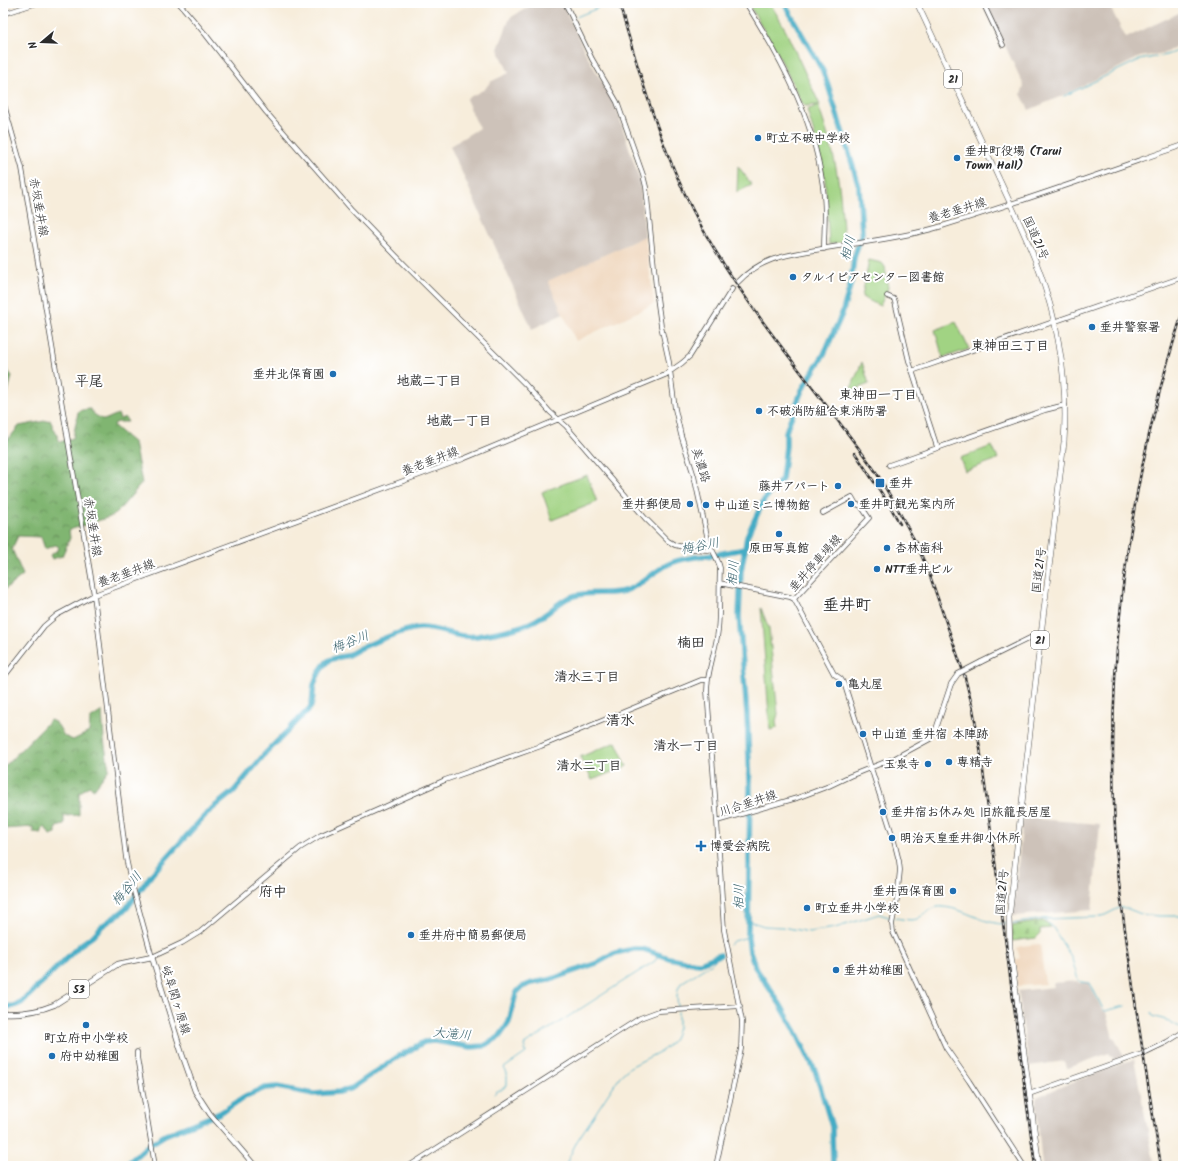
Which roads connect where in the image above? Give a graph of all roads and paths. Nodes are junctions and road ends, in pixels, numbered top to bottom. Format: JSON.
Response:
{"nodes":[{"id":1,"x":37,"y":3,"type":"edge"},
{"id":2,"x":179,"y":3,"type":"edge"},
{"id":3,"x":565,"y":3,"type":"edge"},
{"id":4,"x":746,"y":3,"type":"edge"},
{"id":5,"x":917,"y":3,"type":"edge"},
{"id":6,"x":983,"y":3,"type":"edge"},
{"id":7,"x":3,"y":14,"type":"edge"},
{"id":8,"x":1003,"y":45,"type":"dead end"},
{"id":9,"x":3,"y":101,"type":"edge"},
{"id":10,"x":1183,"y":145,"type":"edge"},
{"id":11,"x":1010,"y":203,"type":"junction"},
{"id":12,"x":824,"y":249,"type":"junction"},
{"id":13,"x":1183,"y":277,"type":"edge"},
{"id":14,"x":738,"y":282,"type":"tunnel mouth"},
{"id":15,"x":732,"y":289,"type":"tunnel mouth"},
{"id":16,"x":887,"y":296,"type":"dead end"},
{"id":17,"x":1055,"y":322,"type":"junction"},
{"id":18,"x":912,"y":371,"type":"junction"},
{"id":19,"x":670,"y":372,"type":"junction"},
{"id":20,"x":1065,"y":405,"type":"junction"},
{"id":21,"x":559,"y":420,"type":"junction"},
{"id":22,"x":937,"y":448,"type":"junction"},
{"id":23,"x":888,"y":465,"type":"dead end"},
{"id":24,"x":823,"y":512,"type":"dead end"},
{"id":25,"x":712,"y":551,"type":"junction"},
{"id":26,"x":721,"y":583,"type":"junction"},
{"id":27,"x":94,"y":595,"type":"junction"},
{"id":28,"x":794,"y":599,"type":"junction"},
{"id":29,"x":1041,"y":634,"type":"junction"},
{"id":30,"x":3,"y":678,"type":"edge"},
{"id":31,"x":707,"y":680,"type":"junction"},
{"id":32,"x":871,"y":768,"type":"junction"},
{"id":33,"x":719,"y":821,"type":"junction"},
{"id":34,"x":152,"y":957,"type":"junction"},
{"id":35,"x":740,"y":1006,"type":"junction"},
{"id":36,"x":3,"y":1013,"type":"edge"},
{"id":37,"x":1183,"y":1032,"type":"edge"},
{"id":38,"x":137,"y":1052,"type":"dead end"},
{"id":39,"x":1029,"y":1094,"type":"junction"},
{"id":40,"x":156,"y":1166,"type":"edge"},
{"id":41,"x":255,"y":1166,"type":"edge"},
{"id":42,"x":409,"y":1166,"type":"edge"},
{"id":43,"x":716,"y":1166,"type":"edge"},
{"id":44,"x":1024,"y":1166,"type":"edge"},
{"id":45,"x":1039,"y":1166,"type":"edge"}],
"edges":[{"from":1,"to":7,"type":"street"},
{"from":2,"to":21,"type":"street"},
{"from":3,"to":19,"type":"street","name":"美濃路"},
{"from":4,"to":12,"type":"street"},
{"from":5,"to":11,"type":"highway","name":"国道21号","number":"21"},
{"from":6,"to":8,"type":"street"},
{"from":9,"to":27,"type":"street","name":"赤坂垂井線"},
{"from":10,"to":11,"type":"street","name":"養老垂井線"},
{"from":11,"to":12,"type":"street","name":"養老垂井線"},
{"from":11,"to":17,"type":"highway","name":"国道21号","number":"21"},
{"from":12,"to":14,"type":"street","name":"養老垂井線"},
{"from":13,"to":17,"type":"street"},
{"from":15,"to":19,"type":"street","name":"養老垂井線"},
{"from":16,"to":18,"type":"street"},
{"from":17,"to":18,"type":"street"},
{"from":17,"to":20,"type":"highway","name":"国道21号","number":"21"},
{"from":18,"to":22,"type":"street"},
{"from":19,"to":21,"type":"street","name":"養老垂井線"},
{"from":19,"to":25,"type":"street","name":"美濃路"},
{"from":20,"to":22,"type":"street"},
{"from":20,"to":29,"type":"highway","name":"国道21号","number":"21"},
{"from":21,"to":25,"type":"street"},
{"from":21,"to":27,"type":"street","name":"養老垂井線"},
{"from":22,"to":23,"type":"street"},
{"from":24,"to":28,"type":"street","name":"垂井停車場線"},
{"from":25,"to":26,"type":"street"},
{"from":26,"to":28,"type":"street"},
{"from":26,"to":31,"type":"street"},
{"from":27,"to":30,"type":"street","name":"養老垂井線"},
{"from":27,"to":34,"type":"street","name":"赤坂垂井線"},
{"from":28,"to":32,"type":"street","name":"垂井停車場線"},
{"from":29,"to":32,"type":"street","name":"川合垂井線","bridge":true},
{"from":29,"to":39,"type":"highway","name":"国道21号","number":"21"},
{"from":31,"to":33,"type":"street"},
{"from":31,"to":34,"type":"street"},
{"from":32,"to":33,"type":"street","name":"川合垂井線"},
{"from":32,"to":44,"type":"street","name":"垂井停車場線"},
{"from":33,"to":35,"type":"street","name":"川合垂井線"},
{"from":34,"to":36,"type":"main road","name":"岐阜関ヶ原線","number":"53"},
{"from":34,"to":41,"type":"main road","name":"岐阜関ヶ原線"},
{"from":35,"to":42,"type":"street"},
{"from":35,"to":43,"type":"street","name":"川合垂井線"},
{"from":37,"to":39,"type":"street"},
{"from":38,"to":40,"type":"street"},
{"from":39,"to":45,"type":"highway","name":"国道21号","number":"21"}]}
